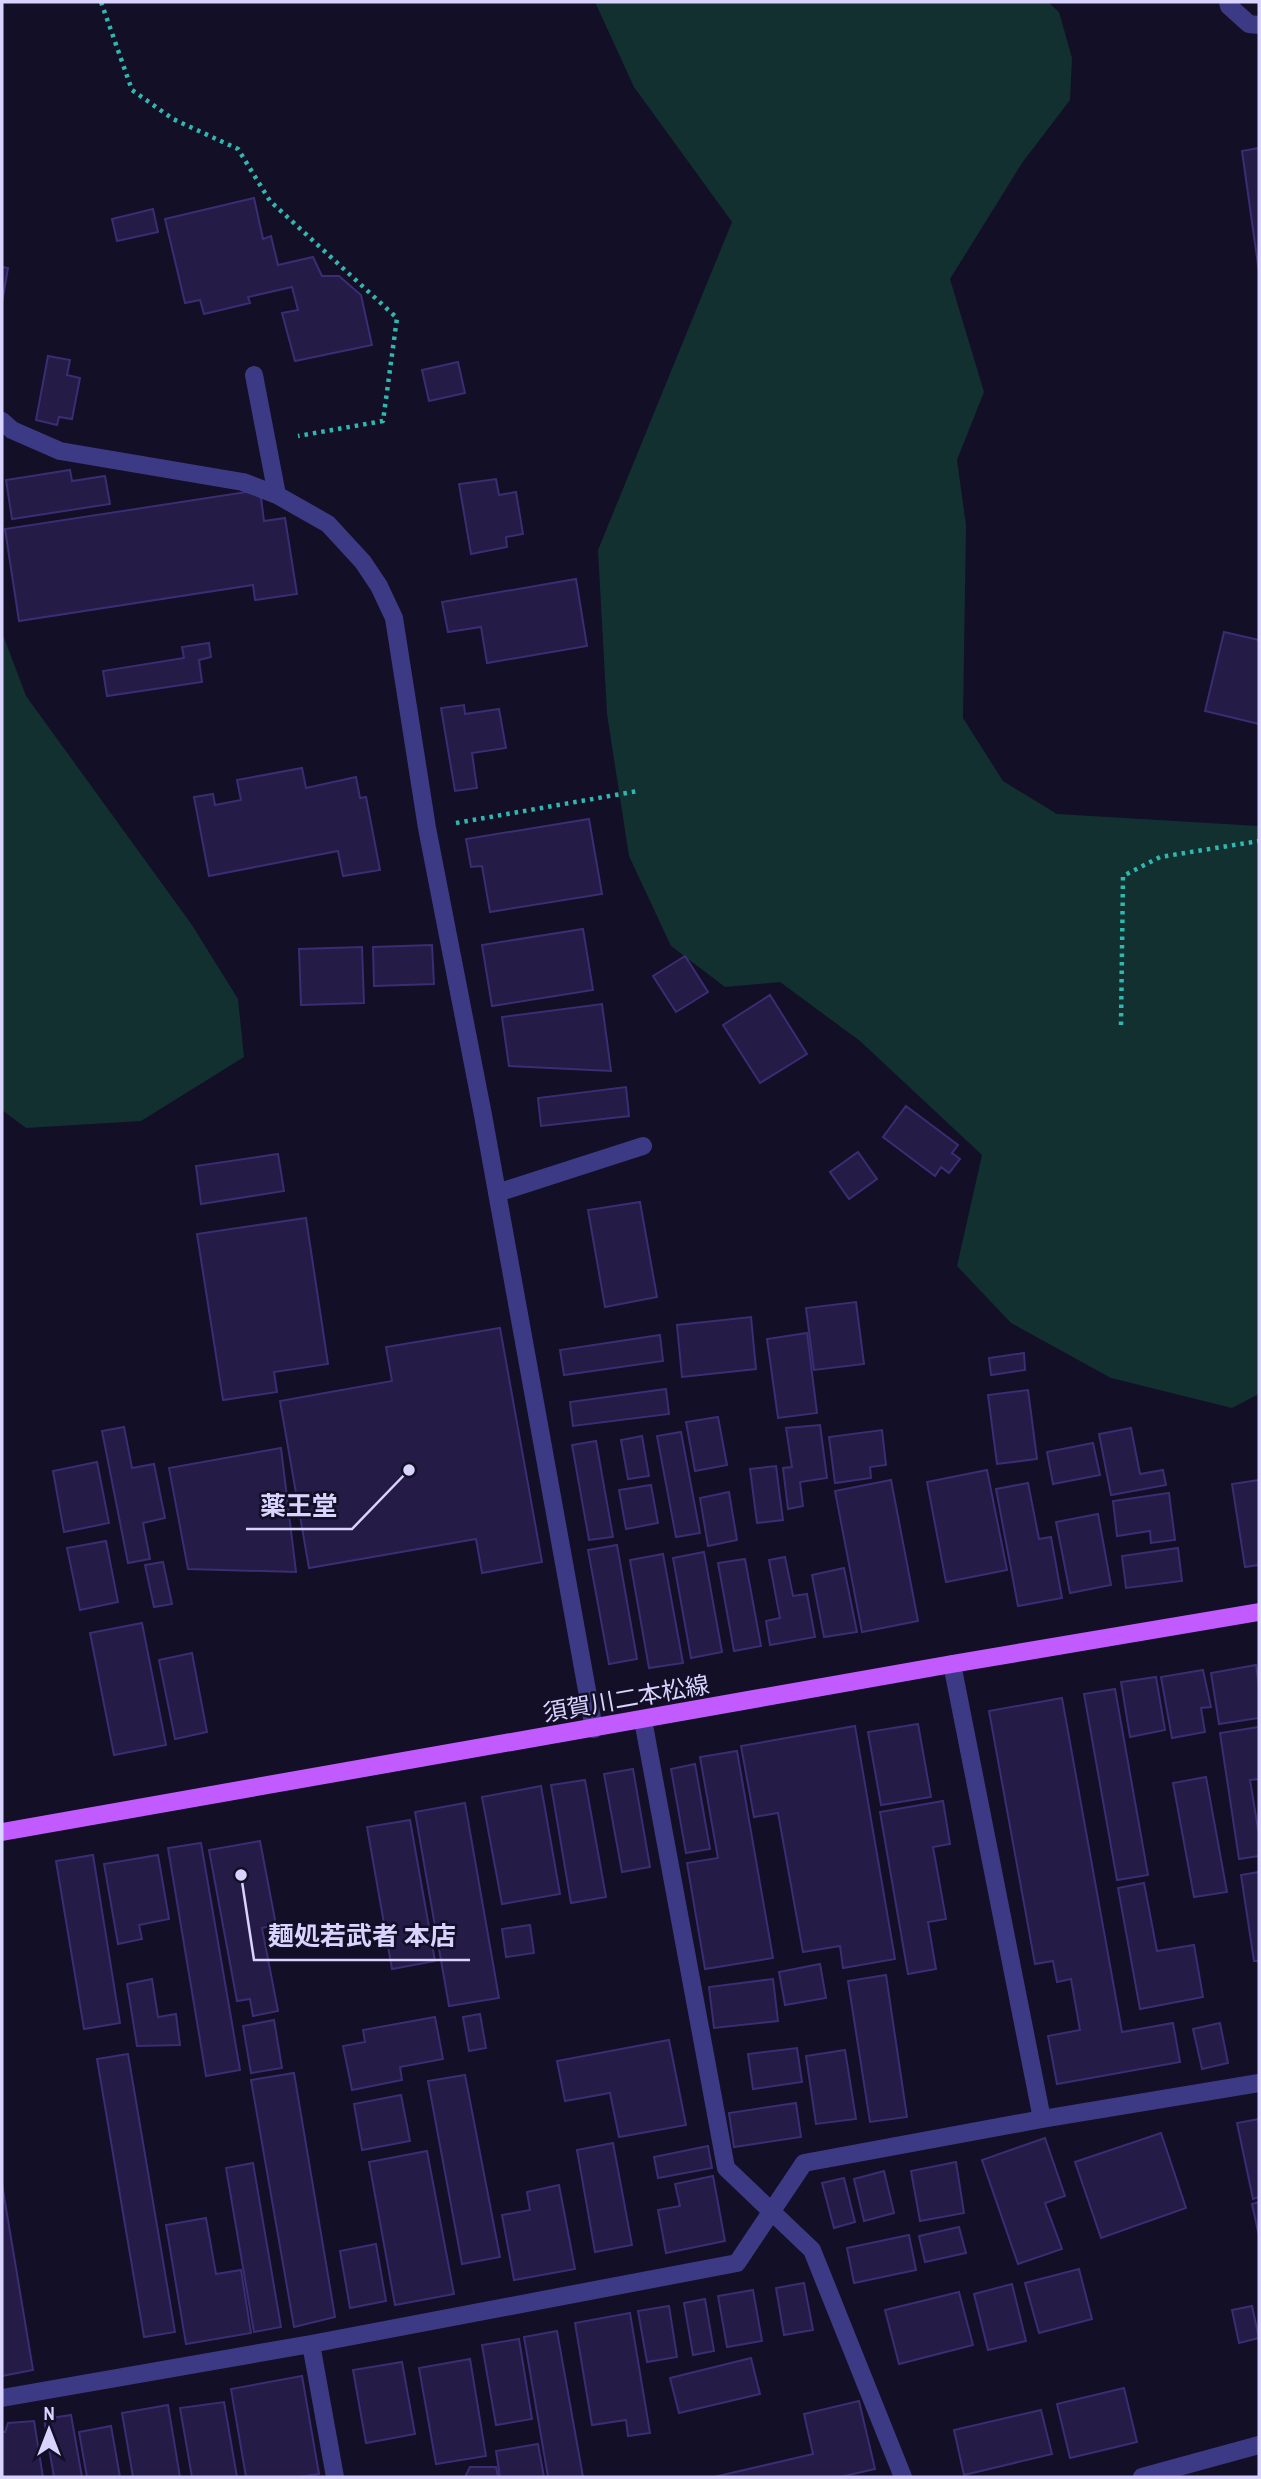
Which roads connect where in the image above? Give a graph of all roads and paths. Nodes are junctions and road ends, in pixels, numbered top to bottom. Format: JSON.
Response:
{"nodes":[{"id":1,"x":101,"y":2,"type":"edge"},
{"id":2,"x":1228,"y":2,"type":"edge"},
{"id":3,"x":1259,"y":25,"type":"edge"},
{"id":4,"x":254,"y":375,"type":"dead end"},
{"id":5,"x":2,"y":421,"type":"edge"},
{"id":6,"x":267,"y":441,"type":"junction"},
{"id":7,"x":276,"y":495,"type":"junction"},
{"id":8,"x":638,"y":791,"type":"dead end"},
{"id":9,"x":427,"y":828,"type":"junction"},
{"id":10,"x":1259,"y":841,"type":"edge"},
{"id":11,"x":1121,"y":1025,"type":"dead end"},
{"id":12,"x":643,"y":1146,"type":"dead end"},
{"id":13,"x":497,"y":1193,"type":"junction"},
{"id":14,"x":1259,"y":1612,"type":"edge"},
{"id":15,"x":952,"y":1664,"type":"junction"},
{"id":16,"x":643,"y":1720,"type":"junction"},
{"id":17,"x":594,"y":1729,"type":"junction"},
{"id":18,"x":2,"y":1832,"type":"edge"},
{"id":19,"x":1259,"y":2083,"type":"edge"},
{"id":20,"x":1042,"y":2119,"type":"junction"},
{"id":21,"x":771,"y":2213,"type":"junction"},
{"id":22,"x":311,"y":2344,"type":"junction"},
{"id":23,"x":2,"y":2398,"type":"edge"},
{"id":24,"x":1259,"y":2445,"type":"edge"},
{"id":25,"x":335,"y":2477,"type":"edge"},
{"id":26,"x":903,"y":2477,"type":"edge"},
{"id":27,"x":1142,"y":2477,"type":"edge"}],
"edges":[{"from":1,"to":6,"type":"path"},
{"from":2,"to":3,"type":"street"},
{"from":4,"to":6,"type":"street"},
{"from":5,"to":7,"type":"street"},
{"from":6,"to":7,"type":"street"},
{"from":7,"to":9,"type":"street"},
{"from":8,"to":9,"type":"path"},
{"from":9,"to":13,"type":"street"},
{"from":10,"to":11,"type":"path"},
{"from":12,"to":13,"type":"street"},
{"from":13,"to":17,"type":"street"},
{"from":14,"to":15,"type":"main road","name":"須賀川二本松線"},
{"from":15,"to":16,"type":"main road","name":"須賀川二本松線"},
{"from":15,"to":20,"type":"street"},
{"from":16,"to":17,"type":"main road","name":"須賀川二本松線"},
{"from":16,"to":21,"type":"street"},
{"from":17,"to":18,"type":"main road","name":"須賀川二本松線"},
{"from":19,"to":20,"type":"street"},
{"from":20,"to":21,"type":"street"},
{"from":21,"to":22,"type":"street"},
{"from":21,"to":26,"type":"street"},
{"from":22,"to":23,"type":"street"},
{"from":22,"to":25,"type":"street"},
{"from":24,"to":27,"type":"street"}]}
